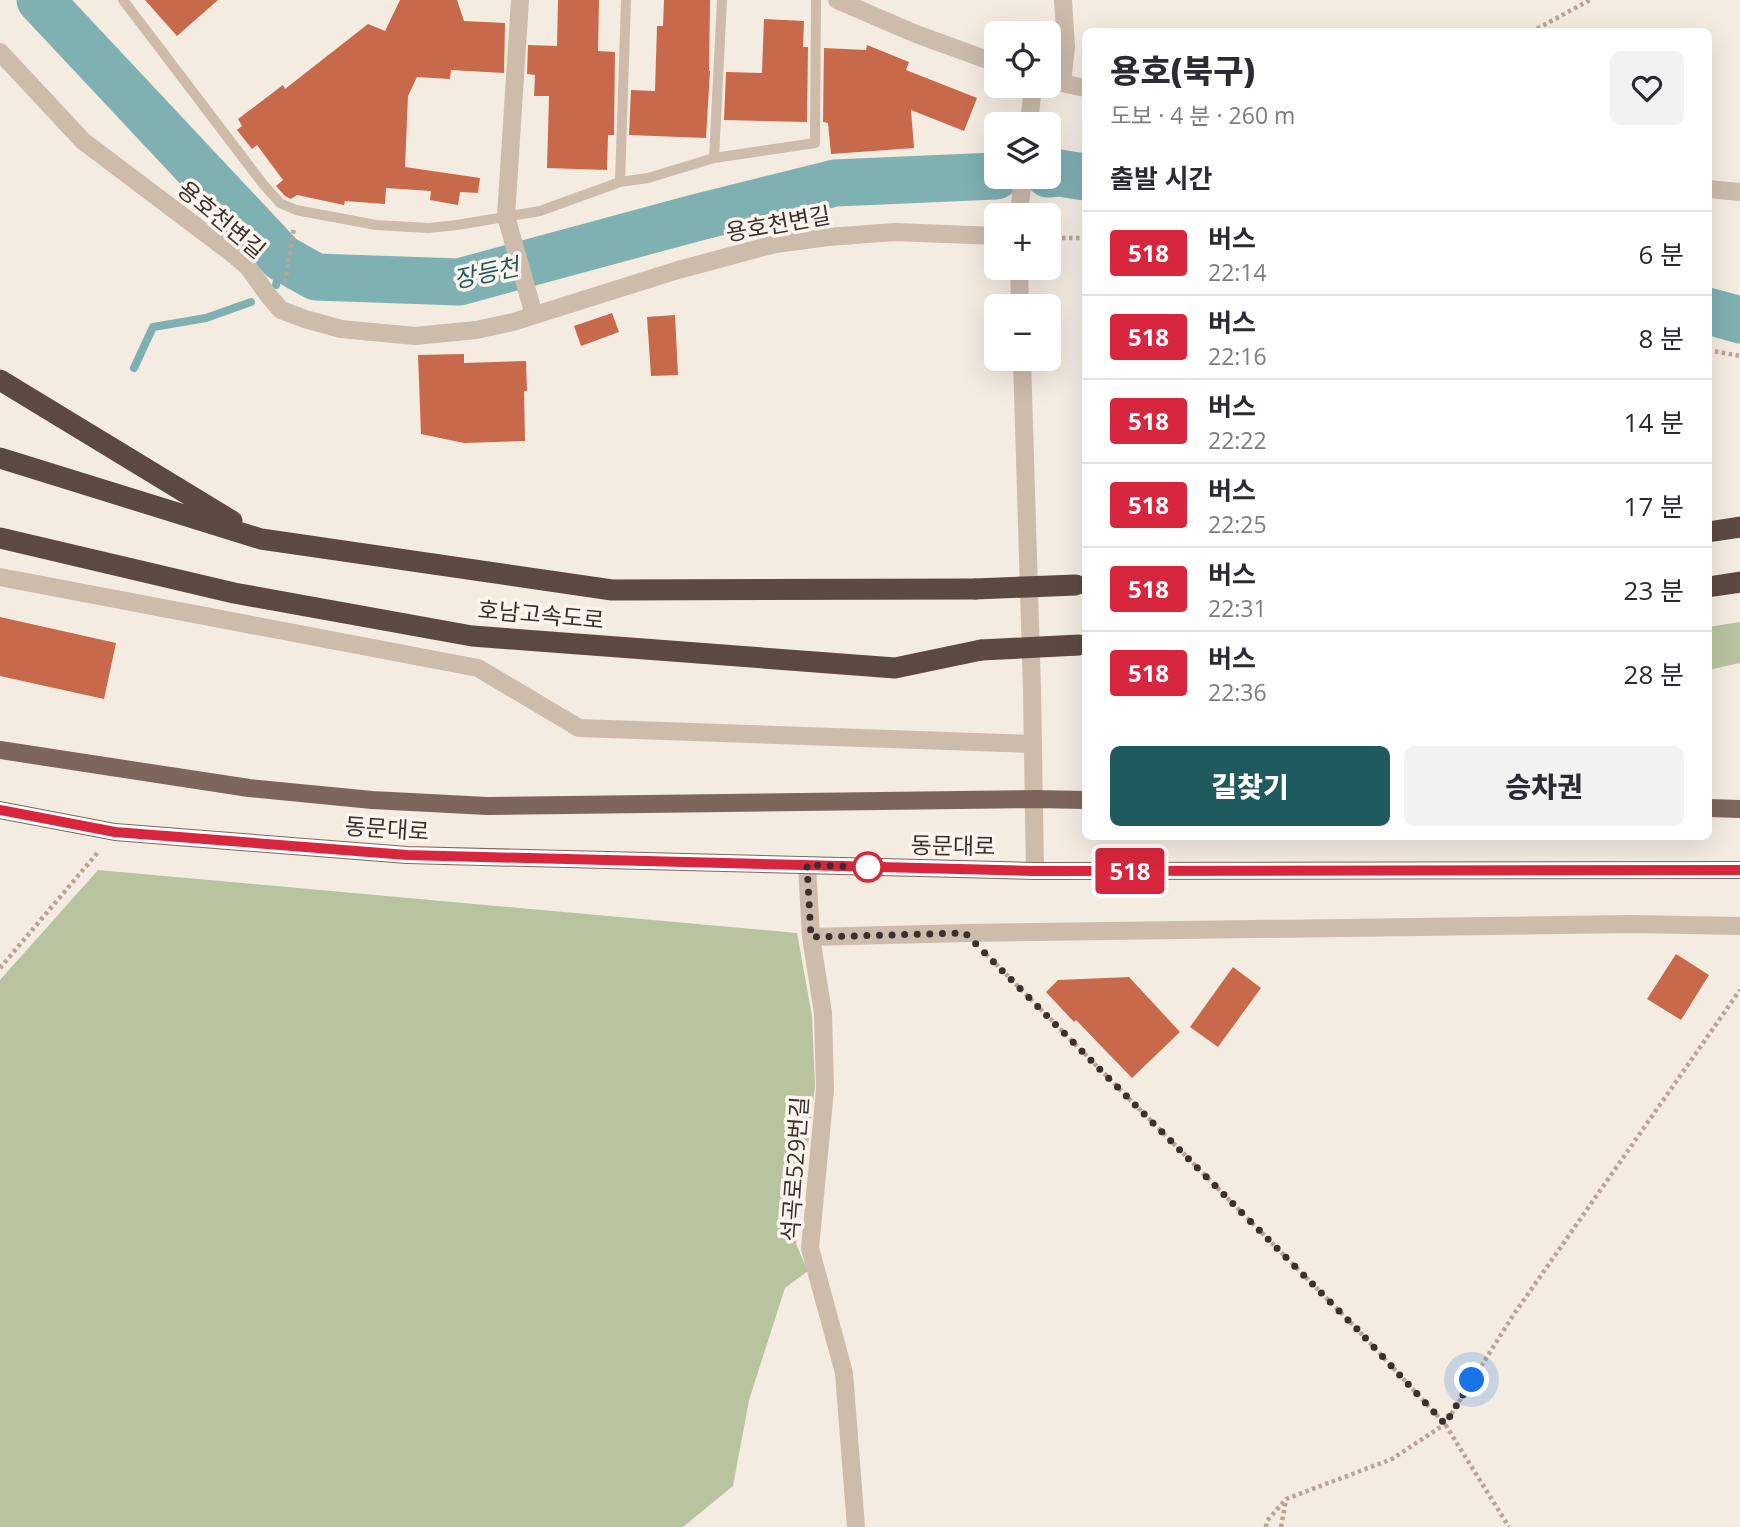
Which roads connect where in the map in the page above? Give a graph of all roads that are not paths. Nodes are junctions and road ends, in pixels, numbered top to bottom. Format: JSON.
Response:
{"nodes":[{"id":1,"x":123,"y":0,"type":"edge"},
{"id":2,"x":520,"y":0,"type":"edge"},
{"id":3,"x":626,"y":0,"type":"edge"},
{"id":4,"x":722,"y":0,"type":"edge"},
{"id":5,"x":816,"y":0,"type":"edge"},
{"id":6,"x":837,"y":0,"type":"edge"},
{"id":7,"x":1063,"y":0,"type":"edge"},
{"id":8,"x":0,"y":52,"type":"edge"},
{"id":9,"x":984,"y":59,"type":"edge"},
{"id":10,"x":1061,"y":63,"type":"edge"},
{"id":11,"x":1061,"y":83,"type":"edge"},
{"id":12,"x":1082,"y":87,"type":"edge"},
{"id":13,"x":714,"y":158,"type":"junction"},
{"id":14,"x":620,"y":182,"type":"junction"},
{"id":15,"x":1712,"y":189,"type":"edge"},
{"id":16,"x":1740,"y":192,"type":"edge"},
{"id":17,"x":506,"y":216,"type":"junction"},
{"id":18,"x":984,"y":236,"type":"edge"},
{"id":19,"x":533,"y":309,"type":"junction"},
{"id":20,"x":1022,"y":371,"type":"edge"},
{"id":21,"x":0,"y":380,"type":"edge"},
{"id":22,"x":0,"y":458,"type":"edge"},
{"id":23,"x":1740,"y":527,"type":"edge"},
{"id":24,"x":1712,"y":531,"type":"edge"},
{"id":25,"x":0,"y":538,"type":"edge"},
{"id":26,"x":261,"y":539,"type":"junction"},
{"id":27,"x":0,"y":577,"type":"edge"},
{"id":28,"x":1740,"y":582,"type":"edge"},
{"id":29,"x":1081,"y":585,"type":"edge"},
{"id":30,"x":1712,"y":586,"type":"edge"},
{"id":31,"x":1082,"y":644,"type":"edge"},
{"id":32,"x":1033,"y":744,"type":"junction"},
{"id":33,"x":0,"y":750,"type":"edge"},
{"id":34,"x":1035,"y":799,"type":"junction"},
{"id":35,"x":1082,"y":800,"type":"edge"},
{"id":36,"x":1712,"y":808,"type":"edge"},
{"id":37,"x":1740,"y":809,"type":"edge"},
{"id":38,"x":0,"y":810,"type":"edge"},
{"id":39,"x":807,"y":865,"type":"junction"},
{"id":40,"x":1740,"y":870,"type":"edge"},
{"id":41,"x":1034,"y":871,"type":"junction"},
{"id":42,"x":1740,"y":926,"type":"edge"},
{"id":43,"x":811,"y":937,"type":"junction"},
{"id":44,"x":856,"y":1527,"type":"edge"}],
"edges":[{"from":1,"to":17,"type":"lane"},
{"from":2,"to":17,"type":"street"},
{"from":3,"to":14,"type":"lane"},
{"from":4,"to":13,"type":"lane"},
{"from":5,"to":13,"type":"lane"},
{"from":6,"to":9,"type":"street"},
{"from":7,"to":10,"type":"street"},
{"from":8,"to":19,"type":"street","name":"용호천변길"},
{"from":11,"to":12,"type":"street"},
{"from":13,"to":14,"type":"lane"},
{"from":14,"to":17,"type":"lane"},
{"from":15,"to":16,"type":"street"},
{"from":17,"to":19,"type":"street"},
{"from":18,"to":19,"type":"street","name":"용호천변길"},
{"from":20,"to":32,"type":"street"},
{"from":21,"to":26,"type":"highway","name":"호남고속도로"},
{"from":22,"to":26,"type":"highway","name":"호남고속도로"},
{"from":23,"to":24,"type":"highway"},
{"from":25,"to":31,"type":"highway","name":"호남고속도로","bridge":true},
{"from":26,"to":29,"type":"highway","name":"호남고속도로","bridge":true},
{"from":27,"to":32,"type":"street"},
{"from":28,"to":30,"type":"highway"},
{"from":32,"to":34,"type":"street"},
{"from":33,"to":34,"type":"main road","name":"동문대로"},
{"from":34,"to":35,"type":"main road","name":"동문대로"},
{"from":34,"to":41,"type":"street"},
{"from":36,"to":37,"type":"main road"},
{"from":38,"to":39,"type":"main road","name":"동문대로"},
{"from":39,"to":41,"type":"main road","name":"동문대로"},
{"from":39,"to":43,"type":"street","name":"석곡로529번길"},
{"from":40,"to":41,"type":"main road","name":"동문대로"},
{"from":42,"to":43,"type":"street"},
{"from":43,"to":44,"type":"street","name":"석곡로529번길"}]}
